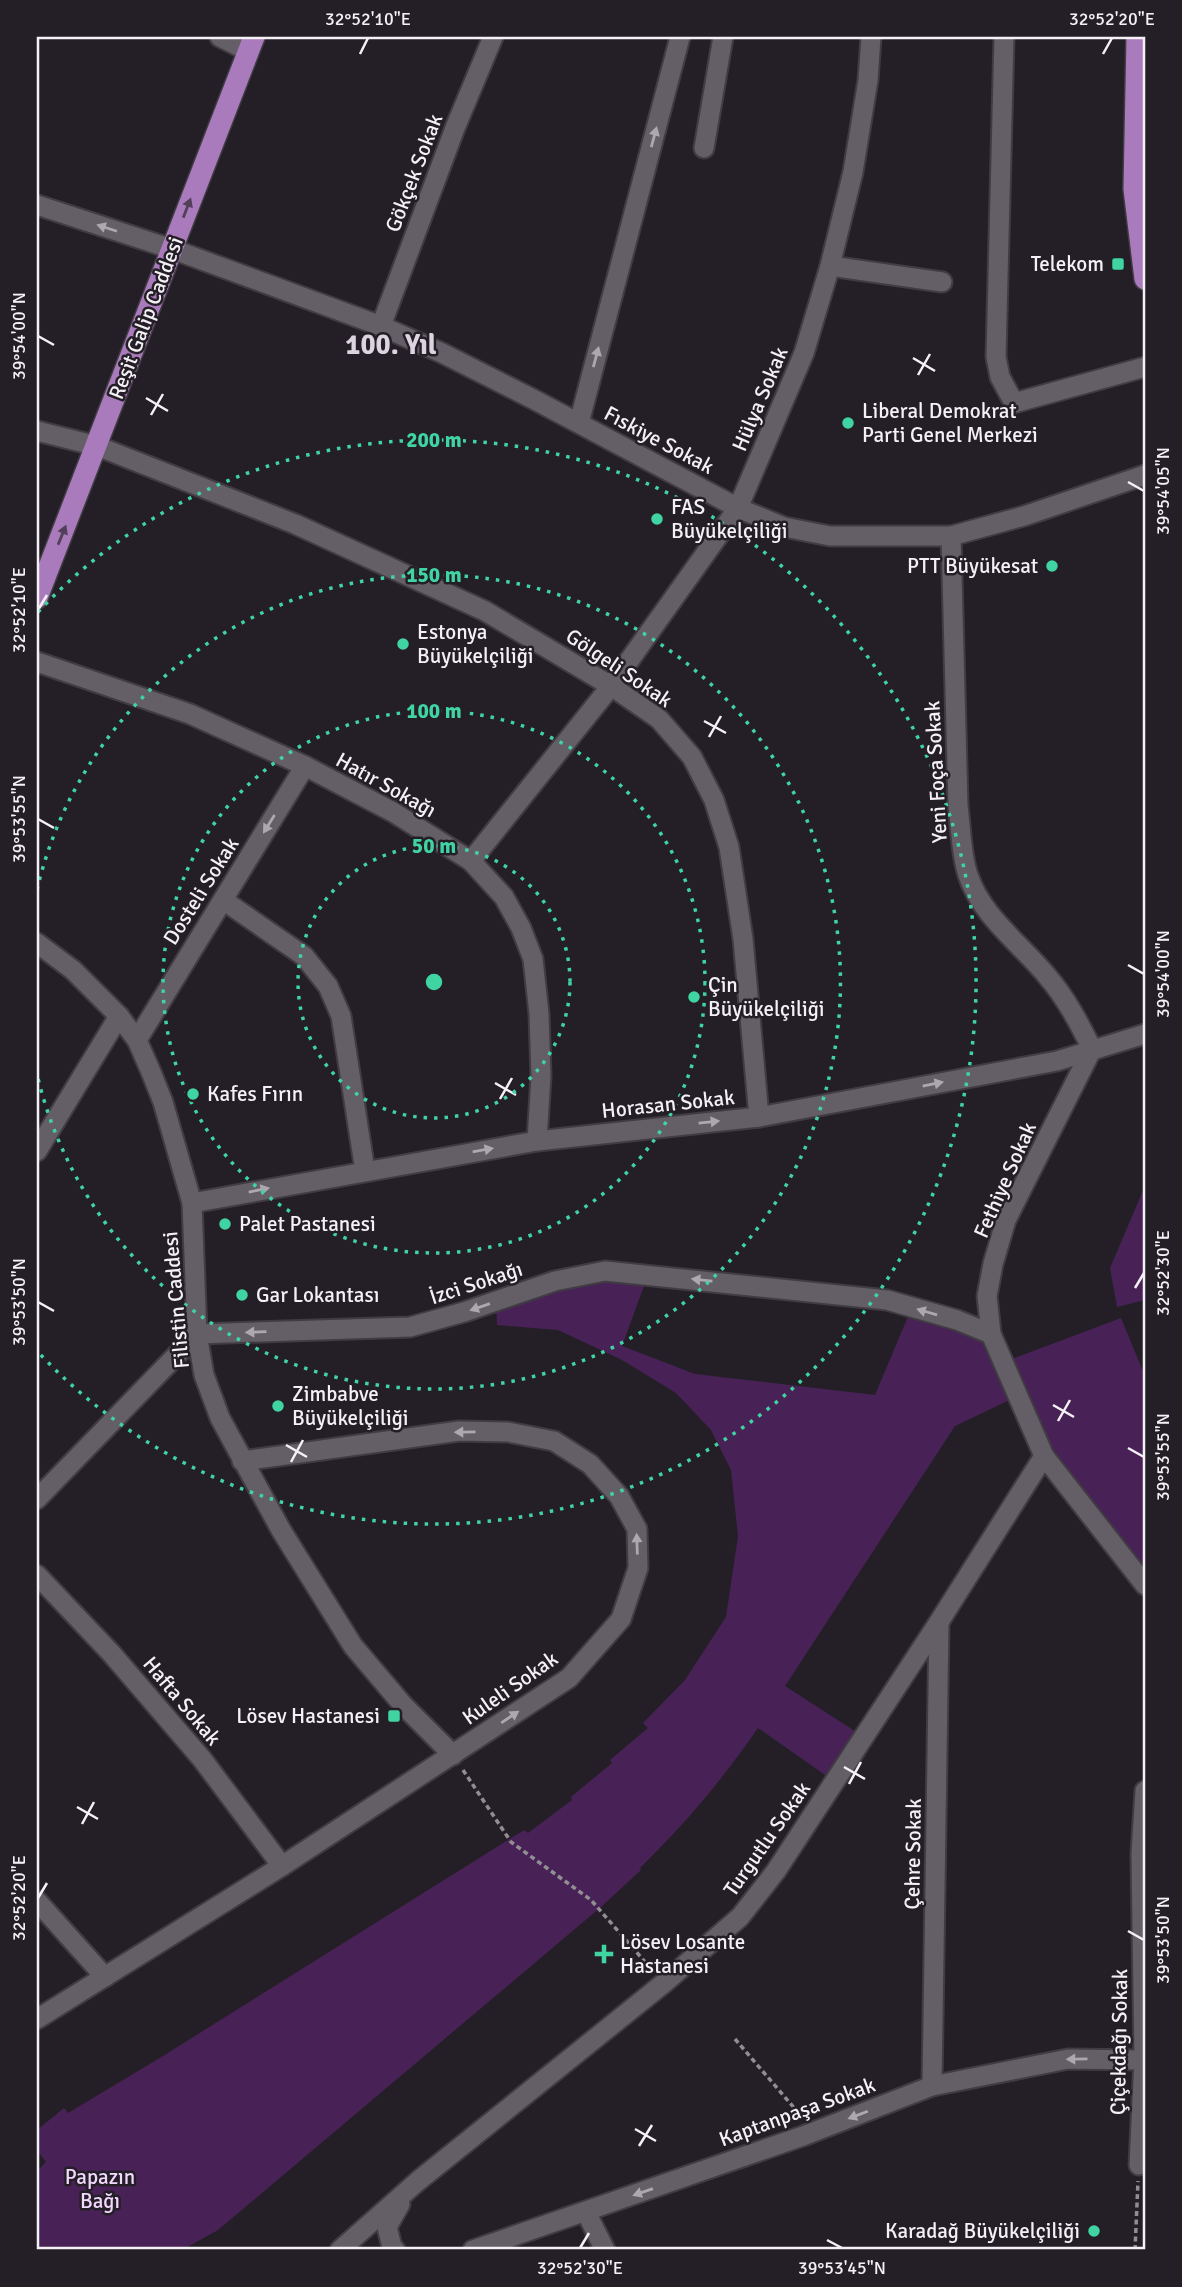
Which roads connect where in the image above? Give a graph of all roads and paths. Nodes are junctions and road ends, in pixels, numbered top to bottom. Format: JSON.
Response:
{"nodes":[{"id":1,"x":220,"y":37,"type":"edge"},
{"id":2,"x":493,"y":37,"type":"edge"},
{"id":3,"x":680,"y":37,"type":"edge"},
{"id":4,"x":723,"y":37,"type":"edge"},
{"id":5,"x":871,"y":37,"type":"edge"},
{"id":6,"x":1004,"y":37,"type":"edge"},
{"id":7,"x":1137,"y":37,"type":"edge"},
{"id":8,"x":251,"y":44,"type":"edge"},
{"id":9,"x":704,"y":148,"type":"dead end"},
{"id":10,"x":37,"y":205,"type":"edge"},
{"id":11,"x":172,"y":248,"type":"junction"},
{"id":12,"x":830,"y":266,"type":"junction"},
{"id":13,"x":1145,"y":279,"type":"edge"},
{"id":14,"x":942,"y":282,"type":"dead end"},
{"id":15,"x":381,"y":326,"type":"junction"},
{"id":16,"x":1145,"y":367,"type":"edge"},
{"id":17,"x":579,"y":423,"type":"junction"},
{"id":18,"x":37,"y":431,"type":"edge"},
{"id":19,"x":97,"y":446,"type":"junction"},
{"id":20,"x":1145,"y":475,"type":"edge"},
{"id":21,"x":738,"y":508,"type":"junction"},
{"id":22,"x":951,"y":536,"type":"junction"},
{"id":23,"x":37,"y":598,"type":"edge"},
{"id":24,"x":37,"y":662,"type":"edge"},
{"id":25,"x":611,"y":686,"type":"junction"},
{"id":26,"x":305,"y":766,"type":"junction"},
{"id":27,"x":471,"y":861,"type":"junction"},
{"id":28,"x":223,"y":900,"type":"junction"},
{"id":29,"x":37,"y":943,"type":"edge"},
{"id":30,"x":119,"y":1016,"type":"junction"},
{"id":31,"x":1145,"y":1034,"type":"edge"},
{"id":32,"x":137,"y":1040,"type":"junction"},
{"id":33,"x":1092,"y":1049,"type":"junction"},
{"id":34,"x":759,"y":1117,"type":"junction"},
{"id":35,"x":537,"y":1141,"type":"junction"},
{"id":36,"x":37,"y":1151,"type":"edge"},
{"id":37,"x":365,"y":1171,"type":"junction"},
{"id":38,"x":192,"y":1203,"type":"junction"},
{"id":39,"x":197,"y":1334,"type":"junction"},
{"id":40,"x":991,"y":1334,"type":"junction"},
{"id":41,"x":1044,"y":1456,"type":"junction"},
{"id":42,"x":242,"y":1461,"type":"junction"},
{"id":43,"x":37,"y":1499,"type":"edge"},
{"id":44,"x":37,"y":1575,"type":"edge"},
{"id":45,"x":1145,"y":1585,"type":"edge"},
{"id":46,"x":939,"y":1622,"type":"junction"},
{"id":47,"x":453,"y":1755,"type":"junction"},
{"id":48,"x":1145,"y":1791,"type":"edge"},
{"id":49,"x":1143,"y":1854,"type":"edge"},
{"id":50,"x":282,"y":1866,"type":"junction"},
{"id":51,"x":37,"y":1900,"type":"edge"},
{"id":52,"x":105,"y":1977,"type":"junction"},
{"id":53,"x":664,"y":1983,"type":"junction"},
{"id":54,"x":37,"y":2019,"type":"edge"},
{"id":55,"x":735,"y":2039,"type":"dead end"},
{"id":56,"x":1145,"y":2059,"type":"edge"},
{"id":57,"x":932,"y":2086,"type":"junction"},
{"id":58,"x":814,"y":2132,"type":"junction"},
{"id":59,"x":1139,"y":2165,"type":"joint"},
{"id":60,"x":418,"y":2181,"type":"junction"},
{"id":61,"x":586,"y":2212,"type":"junction"},
{"id":62,"x":340,"y":2250,"type":"edge"},
{"id":63,"x":395,"y":2250,"type":"edge"},
{"id":64,"x":473,"y":2250,"type":"edge"},
{"id":65,"x":605,"y":2250,"type":"edge"},
{"id":66,"x":1135,"y":2250,"type":"edge"}],
"edges":[{"from":1,"to":8,"type":"street"},
{"from":2,"to":15,"type":"street","name":"Gökçek Sokak"},
{"from":17,"to":3,"type":"street","one_way":true},
{"from":4,"to":9,"type":"street"},
{"from":5,"to":12,"type":"street","name":"Hülya Sokak"},
{"from":6,"to":16,"type":"street"},
{"from":7,"to":13,"type":"main road"},
{"from":11,"to":8,"type":"main road","name":"Reşit Galip Caddesi","one_way":true},
{"from":11,"to":10,"type":"street","name":"Fıskiye Sokak","one_way":true},
{"from":11,"to":15,"type":"street","name":"Fıskiye Sokak"},
{"from":11,"to":19,"type":"main road","name":"Reşit Galip Caddesi"},
{"from":12,"to":14,"type":"street"},
{"from":12,"to":21,"type":"street","name":"Hülya Sokak"},
{"from":15,"to":17,"type":"street","name":"Fıskiye Sokak"},
{"from":17,"to":21,"type":"street","name":"Fıskiye Sokak"},
{"from":18,"to":19,"type":"street","name":"Gölgeli Sokak"},
{"from":23,"to":19,"type":"main road","name":"Reşit Galip Caddesi","one_way":true},
{"from":19,"to":25,"type":"street","name":"Gölgeli Sokak"},
{"from":20,"to":22,"type":"street","name":"Fıskiye Sokak"},
{"from":21,"to":22,"type":"street","name":"Fıskiye Sokak"},
{"from":21,"to":25,"type":"street","name":"Hülya Sokak"},
{"from":22,"to":33,"type":"street","name":"Yeni Foça Sokak"},
{"from":24,"to":26,"type":"street","name":"Hatır Sokağı"},
{"from":25,"to":27,"type":"street","name":"Hülya Sokak"},
{"from":25,"to":34,"type":"street","name":"Gölgeli Sokak"},
{"from":26,"to":27,"type":"street","name":"Hatır Sokağı"},
{"from":26,"to":28,"type":"street","name":"Dosteli Sokak","one_way":true},
{"from":27,"to":35,"type":"street","name":"Hatır Sokağı"},
{"from":28,"to":32,"type":"street","name":"Dosteli Sokak"},
{"from":28,"to":37,"type":"street"},
{"from":29,"to":30,"type":"street","name":"Filistin Caddesi"},
{"from":30,"to":32,"type":"street","name":"Filistin Caddesi"},
{"from":30,"to":36,"type":"street"},
{"from":31,"to":33,"type":"street","name":"Horasan Sokak"},
{"from":32,"to":38,"type":"street","name":"Filistin Caddesi"},
{"from":34,"to":33,"type":"street","name":"Horasan Sokak","one_way":true},
{"from":33,"to":40,"type":"street","name":"Fethiye Sokak"},
{"from":35,"to":34,"type":"street","name":"Horasan Sokak","one_way":true},
{"from":37,"to":35,"type":"street","name":"Horasan Sokak","one_way":true},
{"from":38,"to":37,"type":"street","name":"Horasan Sokak","one_way":true},
{"from":38,"to":39,"type":"street","name":"Filistin Caddesi"},
{"from":40,"to":39,"type":"street","name":"İzci Sokağı","one_way":true},
{"from":39,"to":42,"type":"street","name":"Filistin Caddesi"},
{"from":39,"to":43,"type":"street"},
{"from":40,"to":41,"type":"street","name":"Fethiye Sokak"},
{"from":41,"to":45,"type":"street","name":"Fethiye Sokak"},
{"from":41,"to":46,"type":"street","name":"Turgutlu Sokak"},
{"from":42,"to":47,"type":"street","name":"Filistin Caddesi"},
{"from":47,"to":42,"type":"street","name":"Kuleli Sokak","one_way":true},
{"from":44,"to":50,"type":"street","name":"Hafta Sokak"},
{"from":46,"to":53,"type":"street","name":"Turgutlu Sokak"},
{"from":46,"to":57,"type":"street","name":"Çehre Sokak"},
{"from":47,"to":50,"type":"street","name":"Kuleli Sokak"},
{"from":47,"to":53,"type":"path"},
{"from":48,"to":49,"type":"street","name":"Çiçekdağı Sokak"},
{"from":49,"to":56,"type":"street","name":"Çiçekdağı Sokak"},
{"from":50,"to":52,"type":"street","name":"Kuleli Sokak"},
{"from":51,"to":52,"type":"street"},
{"from":52,"to":54,"type":"street","name":"Kuleli Sokak"},
{"from":53,"to":60,"type":"street","name":"Turgutlu Sokak"},
{"from":55,"to":58,"type":"path"},
{"from":56,"to":57,"type":"street","name":"Kaptanpaşa Sokak","one_way":true},
{"from":56,"to":59,"type":"street","name":"Çiçekdağı Sokak"},
{"from":57,"to":58,"type":"street","name":"Kaptanpaşa Sokak","one_way":true},
{"from":58,"to":61,"type":"street","name":"Kaptanpaşa Sokak","one_way":true},
{"from":59,"to":66,"type":"path"},
{"from":60,"to":62,"type":"street","name":"Turgutlu Sokak"},
{"from":60,"to":63,"type":"street"},
{"from":61,"to":64,"type":"street","name":"Kaptanpaşa Sokak"},
{"from":61,"to":65,"type":"street"}]}
